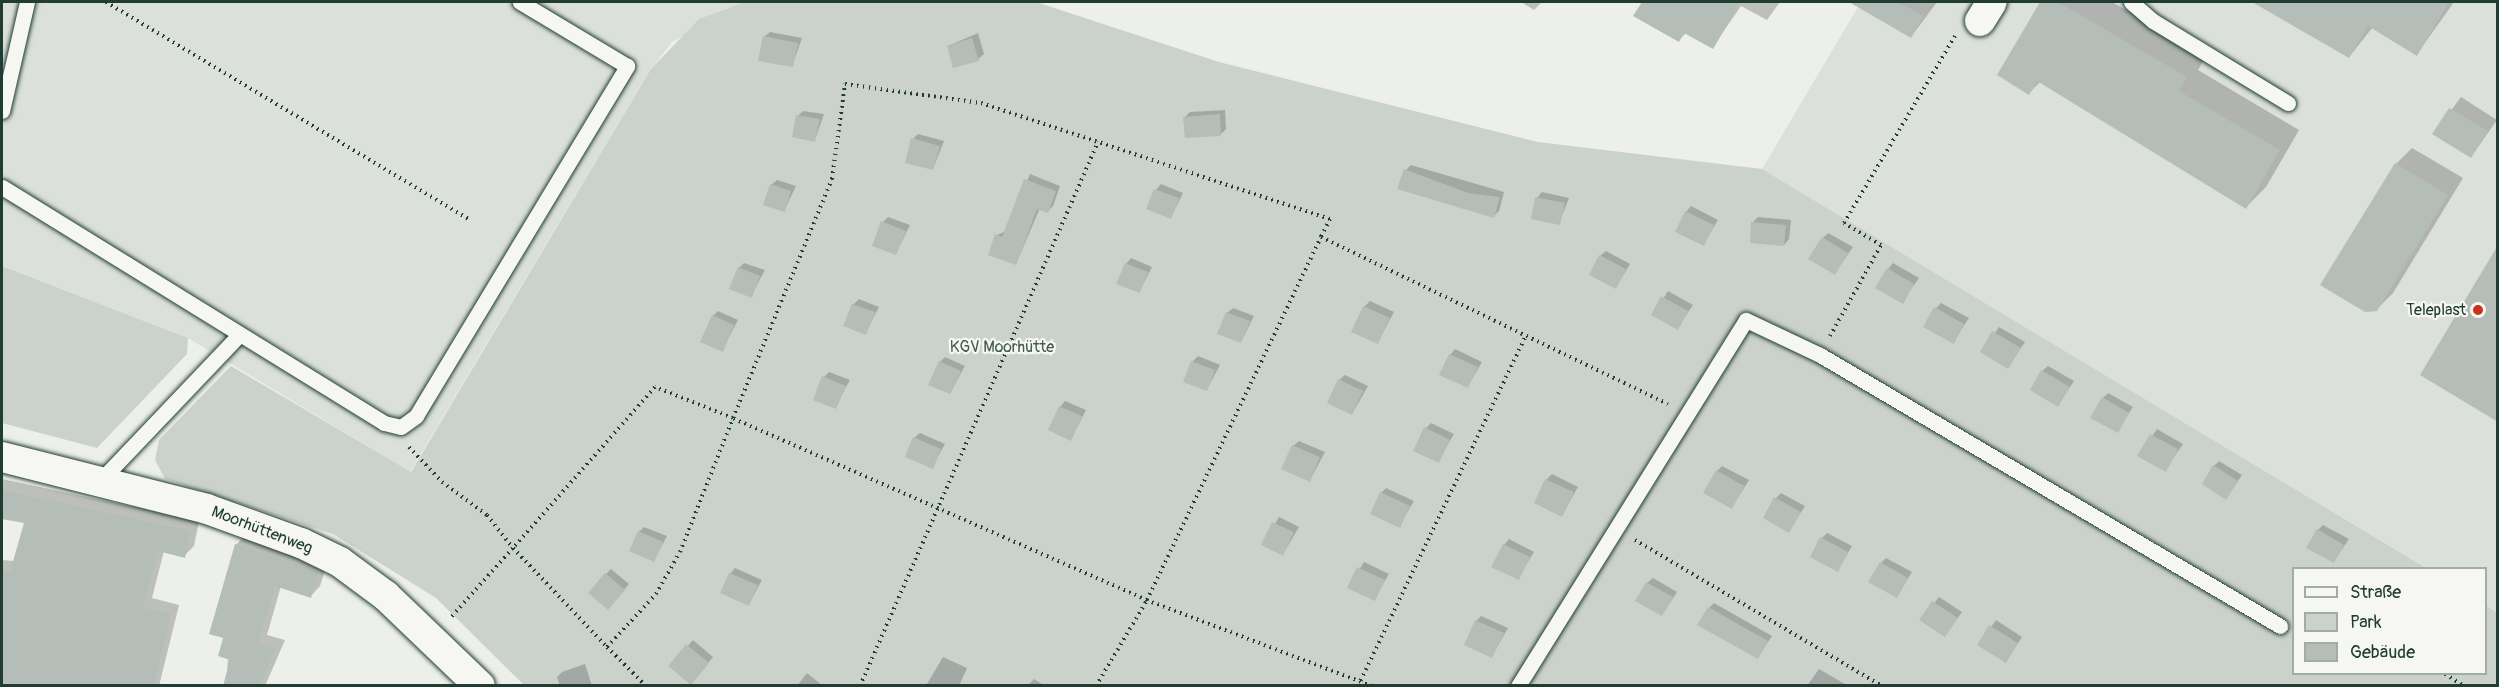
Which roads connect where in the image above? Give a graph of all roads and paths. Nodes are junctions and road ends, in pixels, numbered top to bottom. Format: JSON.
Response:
{"nodes":[{"id":1,"x":27,"y":2,"type":"edge"},
{"id":2,"x":106,"y":2,"type":"edge"},
{"id":3,"x":520,"y":2,"type":"edge"},
{"id":4,"x":2131,"y":2,"type":"edge"},
{"id":5,"x":1986,"y":11,"type":"edge"},
{"id":6,"x":2288,"y":103,"type":"dead end"},
{"id":7,"x":2,"y":111,"type":"edge"},
{"id":8,"x":1098,"y":142,"type":"junction"},
{"id":9,"x":2,"y":187,"type":"edge"},
{"id":10,"x":469,"y":219,"type":"dead end"},
{"id":11,"x":1321,"y":237,"type":"junction"},
{"id":12,"x":240,"y":334,"type":"junction"},
{"id":13,"x":1526,"y":336,"type":"junction"},
{"id":14,"x":1820,"y":355,"type":"junction"},
{"id":15,"x":1688,"y":414,"type":"junction"},
{"id":16,"x":733,"y":418,"type":"junction"},
{"id":17,"x":401,"y":427,"type":"junction"},
{"id":18,"x":2,"y":457,"type":"edge"},
{"id":19,"x":99,"y":482,"type":"junction"},
{"id":20,"x":941,"y":509,"type":"junction"},
{"id":21,"x":1616,"y":529,"type":"junction"},
{"id":22,"x":513,"y":548,"type":"junction"},
{"id":23,"x":1147,"y":600,"type":"junction"},
{"id":24,"x":2280,"y":626,"type":"dead end"},
{"id":25,"x":433,"y":638,"type":"junction"},
{"id":26,"x":607,"y":647,"type":"junction"},
{"id":27,"x":2447,"y":675,"type":"edge"},
{"id":28,"x":1359,"y":683,"type":"edge"},
{"id":29,"x":480,"y":686,"type":"edge"},
{"id":30,"x":646,"y":686,"type":"edge"},
{"id":31,"x":860,"y":686,"type":"edge"},
{"id":32,"x":1096,"y":686,"type":"edge"},
{"id":33,"x":1372,"y":686,"type":"edge"},
{"id":34,"x":1518,"y":686,"type":"edge"},
{"id":35,"x":1882,"y":686,"type":"edge"},
{"id":36,"x":2464,"y":686,"type":"edge"}],
"edges":[{"from":1,"to":7,"type":"lane"},
{"from":2,"to":10,"type":"path"},
{"from":3,"to":17,"type":"lane"},
{"from":4,"to":6,"type":"lane"},
{"from":5,"to":14,"type":"path"},
{"from":8,"to":11,"type":"path"},
{"from":8,"to":16,"type":"path"},
{"from":8,"to":20,"type":"path"},
{"from":9,"to":12,"type":"lane"},
{"from":11,"to":13,"type":"path"},
{"from":11,"to":23,"type":"path"},
{"from":12,"to":17,"type":"lane"},
{"from":12,"to":19,"type":"lane"},
{"from":13,"to":15,"type":"path"},
{"from":13,"to":28,"type":"path"},
{"from":14,"to":15,"type":"lane"},
{"from":14,"to":24,"type":"lane"},
{"from":15,"to":21,"type":"lane"},
{"from":16,"to":20,"type":"path"},
{"from":16,"to":22,"type":"path"},
{"from":16,"to":26,"type":"path"},
{"from":17,"to":22,"type":"path"},
{"from":18,"to":19,"type":"street","name":"Moorhüttenweg"},
{"from":19,"to":25,"type":"street","name":"Moorhüttenweg"},
{"from":20,"to":23,"type":"path"},
{"from":20,"to":31,"type":"path"},
{"from":21,"to":34,"type":"lane"},
{"from":21,"to":35,"type":"path"},
{"from":22,"to":25,"type":"path"},
{"from":22,"to":26,"type":"path"},
{"from":23,"to":28,"type":"path"},
{"from":23,"to":32,"type":"path"},
{"from":25,"to":29,"type":"street","name":"Moorhüttenweg"},
{"from":26,"to":30,"type":"path"},
{"from":27,"to":36,"type":"path"},
{"from":28,"to":33,"type":"path"}]}
